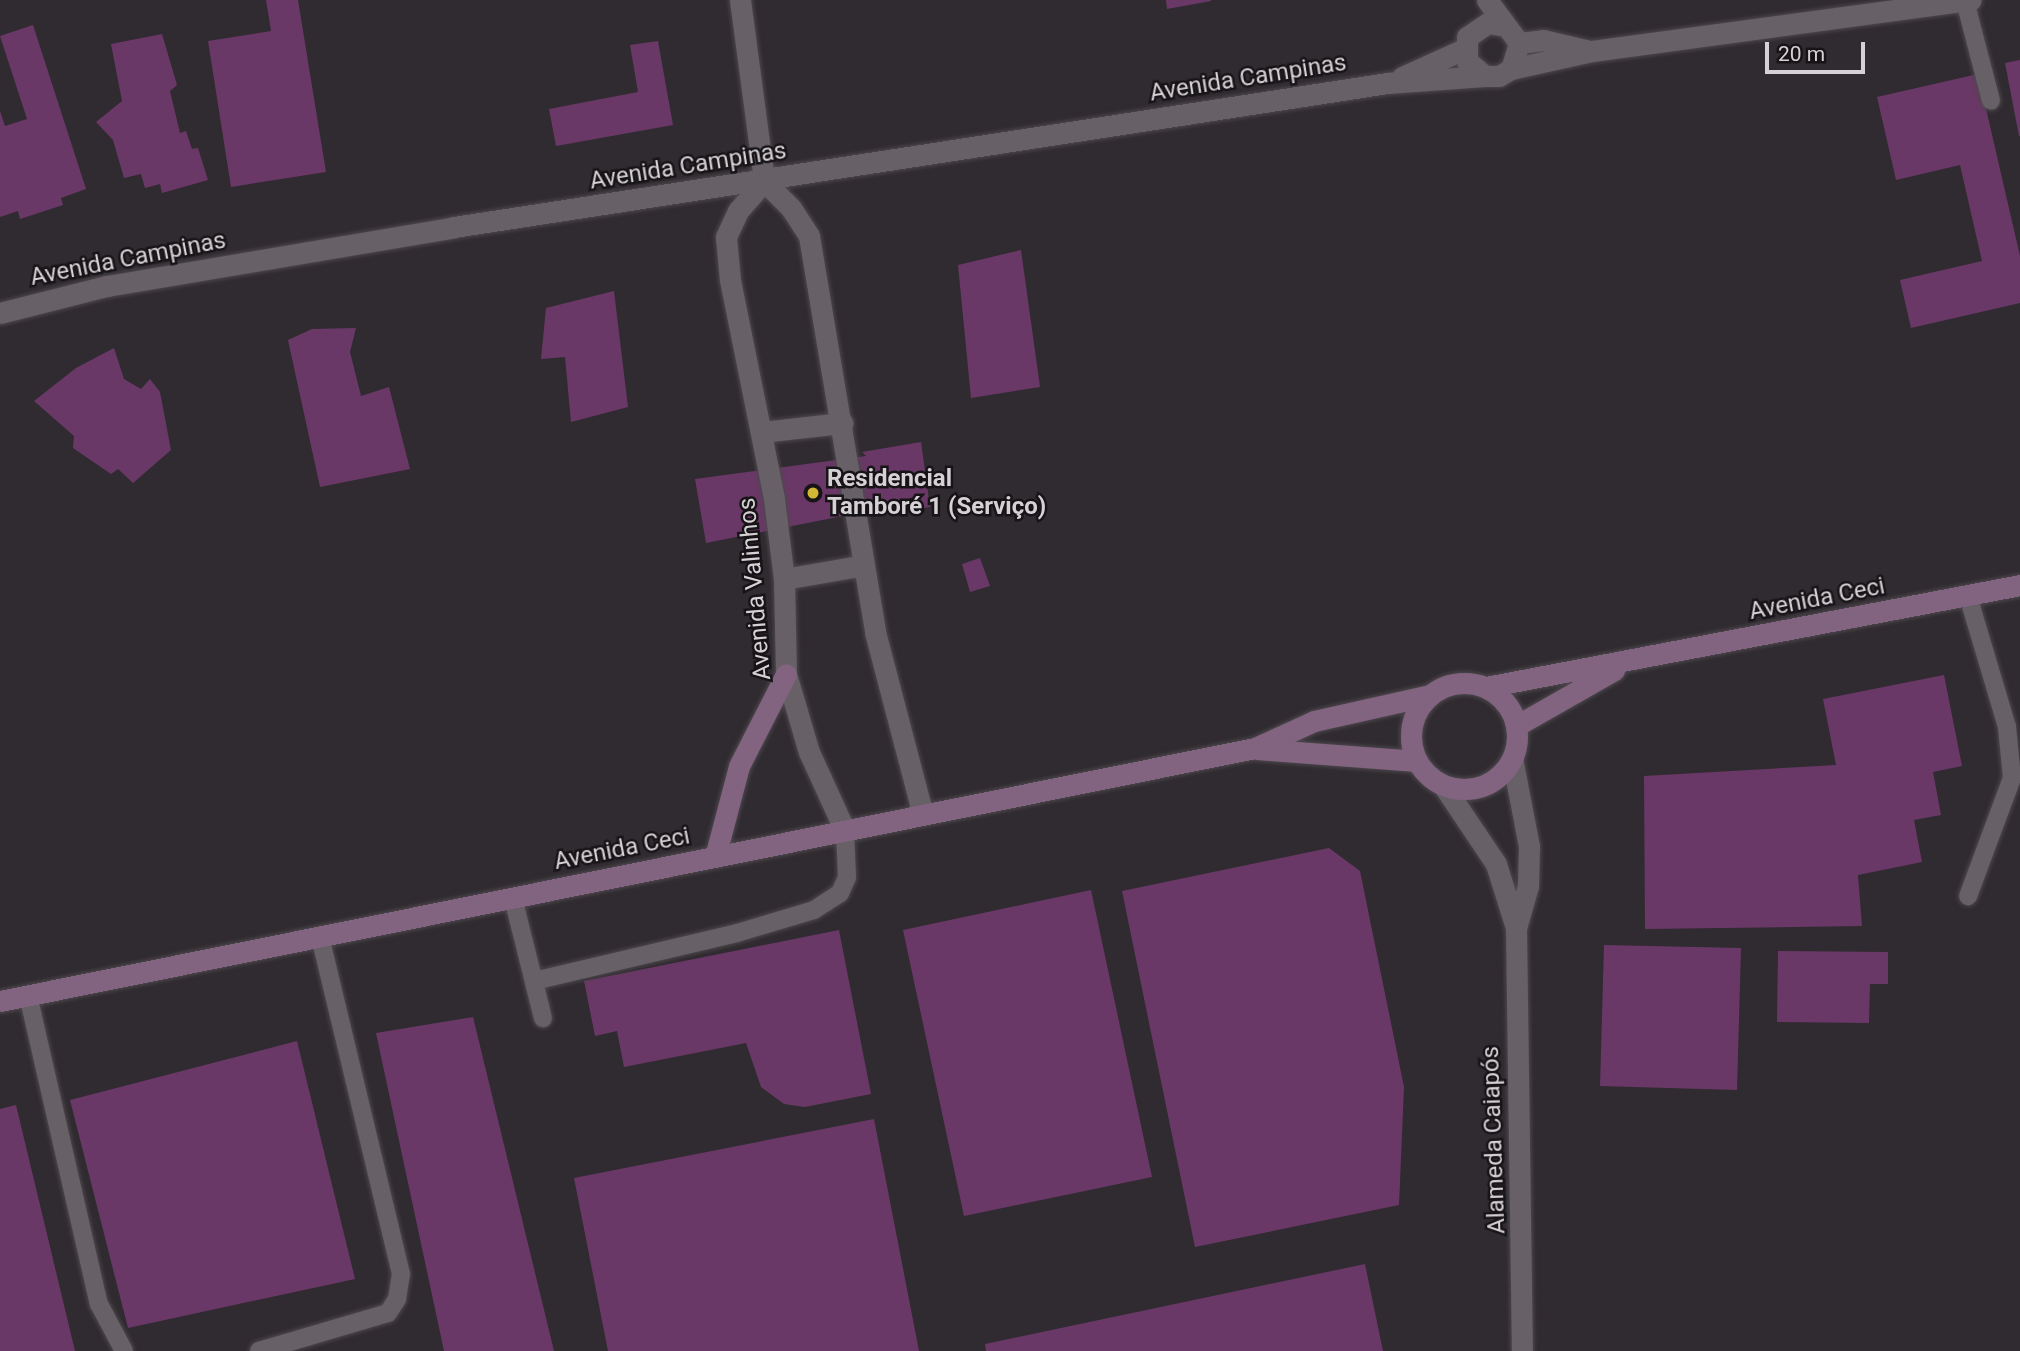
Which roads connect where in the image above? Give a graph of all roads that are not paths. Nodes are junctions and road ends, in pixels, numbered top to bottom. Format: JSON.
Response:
{"nodes":[{"id":1,"x":740,"y":0,"type":"edge"},
{"id":2,"x":1474,"y":0,"type":"edge"},
{"id":3,"x":1487,"y":0,"type":"edge"},
{"id":4,"x":1971,"y":0,"type":"edge"},
{"id":5,"x":1965,"y":1,"type":"edge"},
{"id":6,"x":1501,"y":25,"type":"junction"},
{"id":7,"x":1476,"y":27,"type":"junction"},
{"id":8,"x":1519,"y":43,"type":"junction"},
{"id":9,"x":1464,"y":49,"type":"junction"},
{"id":10,"x":1592,"y":51,"type":"junction"},
{"id":11,"x":1511,"y":69,"type":"junction"},
{"id":12,"x":1485,"y":76,"type":"junction"},
{"id":13,"x":1387,"y":83,"type":"junction"},
{"id":14,"x":1991,"y":101,"type":"dead end"},
{"id":15,"x":764,"y":181,"type":"junction"},
{"id":16,"x":0,"y":313,"type":"edge"},
{"id":17,"x":842,"y":423,"type":"junction"},
{"id":18,"x":762,"y":432,"type":"junction"},
{"id":19,"x":864,"y":565,"type":"junction"},
{"id":20,"x":784,"y":579,"type":"junction"},
{"id":21,"x":2020,"y":585,"type":"edge"},
{"id":22,"x":1968,"y":596,"type":"junction"},
{"id":23,"x":1624,"y":664,"type":"junction"},
{"id":24,"x":786,"y":674,"type":"junction"},
{"id":25,"x":1486,"y":687,"type":"junction"},
{"id":26,"x":1430,"y":695,"type":"junction"},
{"id":27,"x":1516,"y":726,"type":"junction"},
{"id":28,"x":1255,"y":748,"type":"junction"},
{"id":29,"x":1512,"y":758,"type":"junction"},
{"id":30,"x":1417,"y":761,"type":"junction"},
{"id":31,"x":1443,"y":785,"type":"junction"},
{"id":32,"x":923,"y":815,"type":"junction"},
{"id":33,"x":845,"y":831,"type":"junction"},
{"id":34,"x":715,"y":857,"type":"junction"},
{"id":35,"x":1968,"y":896,"type":"dead end"},
{"id":36,"x":513,"y":898,"type":"junction"},
{"id":37,"x":1516,"y":928,"type":"junction"},
{"id":38,"x":320,"y":936,"type":"junction"},
{"id":39,"x":534,"y":981,"type":"junction"},
{"id":40,"x":27,"y":995,"type":"junction"},
{"id":41,"x":0,"y":1001,"type":"edge"},
{"id":42,"x":543,"y":1018,"type":"dead end"},
{"id":43,"x":124,"y":1351,"type":"edge"},
{"id":44,"x":259,"y":1351,"type":"edge"},
{"id":45,"x":1522,"y":1351,"type":"edge"}],
"edges":[{"from":1,"to":15,"type":"street"},
{"from":2,"to":7,"type":"street"},
{"from":3,"to":6,"type":"street"},
{"from":4,"to":5,"type":"street"},
{"from":5,"to":10,"type":"street"},
{"from":5,"to":14,"type":"lane"},
{"from":6,"to":7,"type":"street"},
{"from":6,"to":8,"type":"street"},
{"from":7,"to":9,"type":"street"},
{"from":8,"to":10,"type":"street"},
{"from":8,"to":11,"type":"street"},
{"from":9,"to":12,"type":"street"},
{"from":9,"to":13,"type":"street","name":"Avenida Campinas"},
{"from":10,"to":11,"type":"street"},
{"from":11,"to":12,"type":"street"},
{"from":12,"to":13,"type":"street","name":"Avenida Campinas"},
{"from":13,"to":15,"type":"street","name":"Avenida Campinas"},
{"from":15,"to":16,"type":"street","name":"Avenida Campinas"},
{"from":15,"to":17,"type":"street"},
{"from":15,"to":18,"type":"street","name":"Avenida Valinhos"},
{"from":17,"to":18,"type":"street"},
{"from":17,"to":19,"type":"street"},
{"from":18,"to":20,"type":"street","name":"Avenida Valinhos"},
{"from":19,"to":20,"type":"street"},
{"from":19,"to":32,"type":"street"},
{"from":20,"to":24,"type":"street","name":"Avenida Valinhos"},
{"from":21,"to":22,"type":"main road","name":"Avenida Ceci"},
{"from":22,"to":23,"type":"main road","name":"Avenida Ceci"},
{"from":22,"to":35,"type":"lane"},
{"from":23,"to":25,"type":"main road","name":"Avenida Ceci"},
{"from":23,"to":27,"type":"main road","name":"Avenida Ceci"},
{"from":24,"to":33,"type":"street","name":"Avenida Valinhos"},
{"from":24,"to":34,"type":"main road"},
{"from":25,"to":26,"type":"main road"},
{"from":25,"to":27,"type":"main road"},
{"from":26,"to":28,"type":"main road","name":"Avenida Ceci"},
{"from":26,"to":30,"type":"main road"},
{"from":27,"to":29,"type":"main road"},
{"from":28,"to":30,"type":"main road","name":"Avenida Ceci"},
{"from":28,"to":32,"type":"main road","name":"Avenida Ceci"},
{"from":29,"to":31,"type":"main road"},
{"from":29,"to":37,"type":"street","name":"Alameda Caiapós"},
{"from":30,"to":31,"type":"main road"},
{"from":31,"to":37,"type":"street","name":"Alameda Caiapós"},
{"from":32,"to":33,"type":"main road","name":"Avenida Ceci"},
{"from":33,"to":34,"type":"main road","name":"Avenida Ceci"},
{"from":33,"to":39,"type":"lane"},
{"from":34,"to":36,"type":"main road","name":"Avenida Ceci"},
{"from":36,"to":38,"type":"main road","name":"Avenida Ceci"},
{"from":36,"to":39,"type":"lane"},
{"from":37,"to":45,"type":"street","name":"Alameda Caiapós"},
{"from":38,"to":40,"type":"main road","name":"Avenida Ceci"},
{"from":38,"to":44,"type":"lane"},
{"from":39,"to":42,"type":"lane"},
{"from":40,"to":41,"type":"main road","name":"Avenida Ceci"},
{"from":40,"to":43,"type":"lane"}]}
